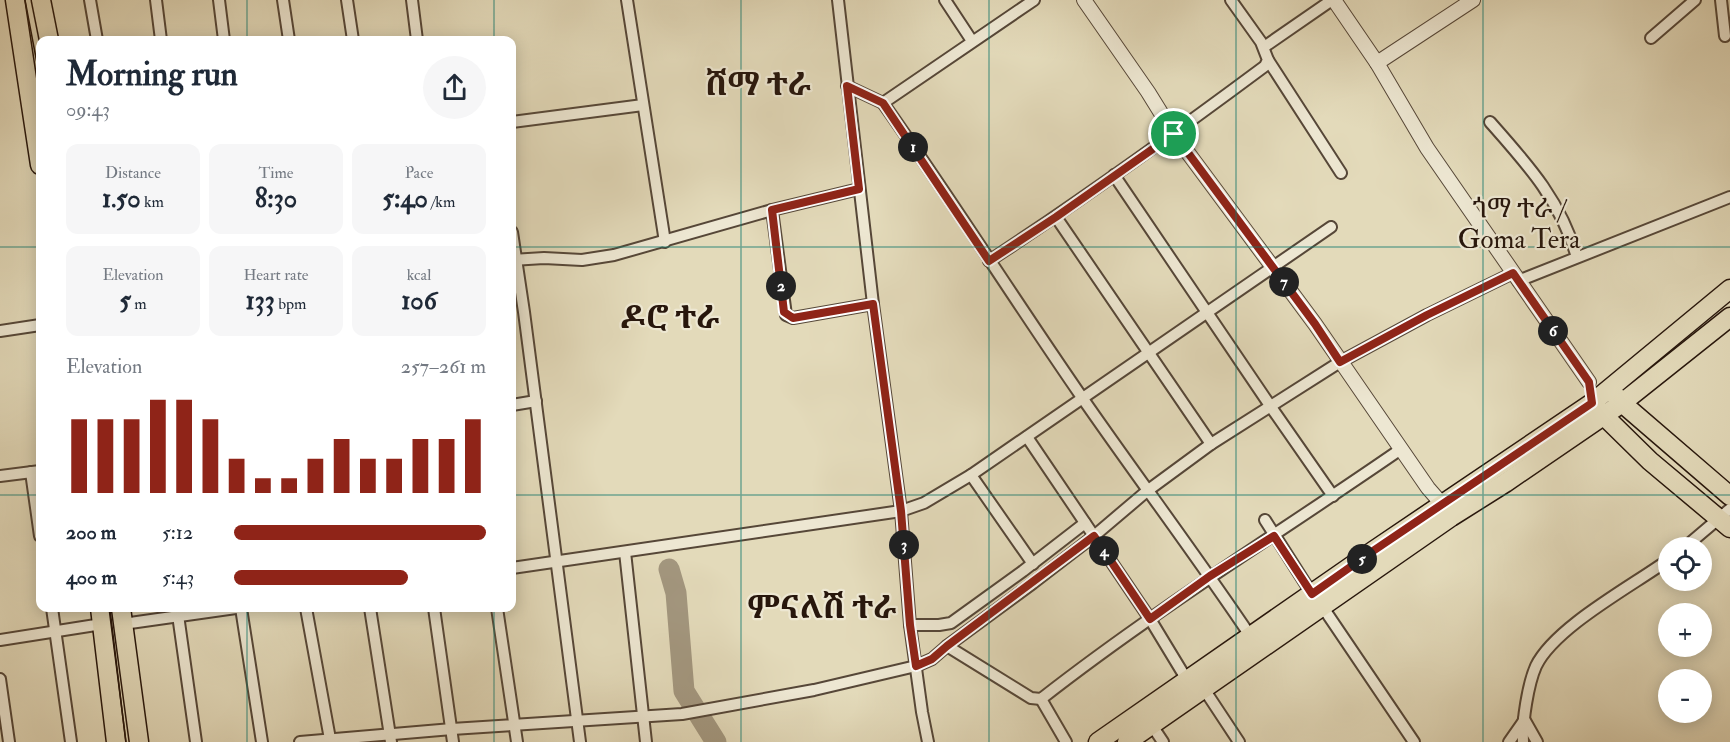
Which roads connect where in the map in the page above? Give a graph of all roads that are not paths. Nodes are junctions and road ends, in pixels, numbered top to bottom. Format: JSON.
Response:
{"nodes":[{"id":1,"x":15,"y":0,"type":"edge"},
{"id":2,"x":90,"y":0,"type":"edge"},
{"id":3,"x":156,"y":0,"type":"edge"},
{"id":4,"x":219,"y":0,"type":"edge"},
{"id":5,"x":283,"y":0,"type":"edge"},
{"id":6,"x":347,"y":0,"type":"edge"},
{"id":7,"x":412,"y":0,"type":"edge"},
{"id":8,"x":627,"y":0,"type":"edge"},
{"id":9,"x":838,"y":0,"type":"edge"},
{"id":10,"x":945,"y":0,"type":"edge"},
{"id":11,"x":1034,"y":0,"type":"edge"},
{"id":12,"x":1084,"y":0,"type":"edge"},
{"id":13,"x":1231,"y":0,"type":"edge"},
{"id":14,"x":1333,"y":0,"type":"edge"},
{"id":15,"x":1473,"y":0,"type":"edge"},
{"id":16,"x":1695,"y":0,"type":"edge"},
{"id":17,"x":1721,"y":0,"type":"edge"},
{"id":18,"x":42,"y":2,"type":"edge"},
{"id":19,"x":48,"y":36,"type":"edge"},
{"id":20,"x":96,"y":36,"type":"edge"},
{"id":21,"x":160,"y":36,"type":"edge"},
{"id":22,"x":224,"y":36,"type":"edge"},
{"id":23,"x":288,"y":36,"type":"edge"},
{"id":24,"x":352,"y":36,"type":"edge"},
{"id":25,"x":416,"y":36,"type":"edge"},
{"id":26,"x":1725,"y":36,"type":"dead end"},
{"id":27,"x":1651,"y":38,"type":"dead end"},
{"id":28,"x":972,"y":41,"type":"junction"},
{"id":29,"x":1264,"y":46,"type":"junction"},
{"id":30,"x":1268,"y":60,"type":"junction"},
{"id":31,"x":1377,"y":63,"type":"junction"},
{"id":32,"x":847,"y":86,"type":"junction"},
{"id":33,"x":883,"y":103,"type":"junction"},
{"id":34,"x":643,"y":105,"type":"junction"},
{"id":35,"x":516,"y":121,"type":"edge"},
{"id":36,"x":1490,"y":122,"type":"dead end"},
{"id":37,"x":1174,"y":134,"type":"junction"},
{"id":38,"x":36,"y":139,"type":"edge"},
{"id":39,"x":1341,"y":173,"type":"dead end"},
{"id":40,"x":1114,"y":175,"type":"junction"},
{"id":41,"x":859,"y":189,"type":"junction"},
{"id":42,"x":1730,"y":198,"type":"edge"},
{"id":43,"x":772,"y":210,"type":"junction"},
{"id":44,"x":1056,"y":217,"type":"junction"},
{"id":45,"x":1331,"y":227,"type":"dead end"},
{"id":46,"x":665,"y":242,"type":"junction"},
{"id":47,"x":1577,"y":257,"type":"junction"},
{"id":48,"x":516,"y":260,"type":"edge"},
{"id":49,"x":989,"y":261,"type":"junction"},
{"id":50,"x":1273,"y":268,"type":"junction"},
{"id":51,"x":516,"y":273,"type":"edge"},
{"id":52,"x":1515,"y":277,"type":"junction"},
{"id":53,"x":1730,"y":289,"type":"edge"},
{"id":54,"x":873,"y":304,"type":"junction"},
{"id":55,"x":1207,"y":311,"type":"junction"},
{"id":56,"x":1730,"y":317,"type":"edge"},
{"id":57,"x":36,"y":326,"type":"edge"},
{"id":58,"x":0,"y":331,"type":"edge"},
{"id":59,"x":1148,"y":352,"type":"junction"},
{"id":60,"x":1340,"y":362,"type":"junction"},
{"id":61,"x":1589,"y":382,"type":"junction"},
{"id":62,"x":1616,"y":396,"type":"junction"},
{"id":63,"x":1082,"y":397,"type":"junction"},
{"id":64,"x":536,"y":401,"type":"junction"},
{"id":65,"x":516,"y":404,"type":"edge"},
{"id":66,"x":1271,"y":407,"type":"junction"},
{"id":67,"x":1598,"y":410,"type":"junction"},
{"id":68,"x":1027,"y":437,"type":"junction"},
{"id":69,"x":1211,"y":444,"type":"junction"},
{"id":70,"x":1401,"y":449,"type":"junction"},
{"id":71,"x":36,"y":472,"type":"edge"},
{"id":72,"x":971,"y":475,"type":"junction"},
{"id":73,"x":0,"y":476,"type":"edge"},
{"id":74,"x":1147,"y":491,"type":"junction"},
{"id":75,"x":1333,"y":496,"type":"junction"},
{"id":76,"x":1730,"y":496,"type":"edge"},
{"id":77,"x":1447,"y":510,"type":"junction"},
{"id":78,"x":901,"y":511,"type":"junction"},
{"id":79,"x":1726,"y":519,"type":"edge"},
{"id":80,"x":1265,"y":520,"type":"dead end"},
{"id":81,"x":1085,"y":523,"type":"junction"},
{"id":82,"x":1094,"y":536,"type":"junction"},
{"id":83,"x":1274,"y":536,"type":"junction"},
{"id":84,"x":1700,"y":537,"type":"edge"},
{"id":85,"x":625,"y":552,"type":"junction"},
{"id":86,"x":558,"y":562,"type":"junction"},
{"id":87,"x":1033,"y":564,"type":"junction"},
{"id":88,"x":516,"y":567,"type":"edge"},
{"id":89,"x":1658,"y":567,"type":"edge"},
{"id":90,"x":1023,"y":572,"type":"junction"},
{"id":91,"x":1210,"y":576,"type":"junction"},
{"id":92,"x":1033,"y":583,"type":"junction"},
{"id":93,"x":1317,"y":600,"type":"junction"},
{"id":94,"x":52,"y":612,"type":"edge"},
{"id":95,"x":177,"y":612,"type":"edge"},
{"id":96,"x":239,"y":612,"type":"edge"},
{"id":97,"x":307,"y":612,"type":"edge"},
{"id":98,"x":370,"y":612,"type":"edge"},
{"id":99,"x":435,"y":612,"type":"edge"},
{"id":100,"x":498,"y":612,"type":"edge"},
{"id":101,"x":101,"y":616,"type":"edge"},
{"id":102,"x":122,"y":616,"type":"edge"},
{"id":103,"x":1150,"y":619,"type":"junction"},
{"id":104,"x":910,"y":625,"type":"junction"},
{"id":105,"x":946,"y":625,"type":"junction"},
{"id":106,"x":55,"y":632,"type":"junction"},
{"id":107,"x":1251,"y":637,"type":"junction"},
{"id":108,"x":956,"y":639,"type":"junction"},
{"id":109,"x":0,"y":640,"type":"edge"},
{"id":110,"x":947,"y":646,"type":"junction"},
{"id":111,"x":916,"y":666,"type":"junction"},
{"id":112,"x":0,"y":679,"type":"edge"},
{"id":113,"x":1196,"y":685,"type":"junction"},
{"id":114,"x":1041,"y":699,"type":"junction"},
{"id":115,"x":642,"y":717,"type":"junction"},
{"id":116,"x":578,"y":720,"type":"junction"},
{"id":117,"x":1523,"y":720,"type":"junction"},
{"id":118,"x":1151,"y":724,"type":"junction"},
{"id":119,"x":515,"y":726,"type":"junction"},
{"id":120,"x":452,"y":729,"type":"junction"},
{"id":121,"x":391,"y":738,"type":"edge"},
{"id":122,"x":330,"y":739,"type":"junction"},
{"id":123,"x":9,"y":742,"type":"edge"},
{"id":124,"x":71,"y":742,"type":"edge"},
{"id":125,"x":116,"y":742,"type":"edge"},
{"id":126,"x":139,"y":742,"type":"edge"},
{"id":127,"x":196,"y":742,"type":"edge"},
{"id":128,"x":262,"y":742,"type":"edge"},
{"id":129,"x":300,"y":742,"type":"edge"},
{"id":130,"x":453,"y":742,"type":"edge"},
{"id":131,"x":517,"y":742,"type":"edge"},
{"id":132,"x":580,"y":742,"type":"edge"},
{"id":133,"x":646,"y":742,"type":"edge"},
{"id":134,"x":928,"y":742,"type":"edge"},
{"id":135,"x":1066,"y":742,"type":"edge"},
{"id":136,"x":1098,"y":742,"type":"edge"},
{"id":137,"x":1127,"y":742,"type":"edge"},
{"id":138,"x":1163,"y":742,"type":"edge"},
{"id":139,"x":1239,"y":742,"type":"edge"},
{"id":140,"x":1414,"y":742,"type":"edge"},
{"id":141,"x":1509,"y":742,"type":"edge"},
{"id":142,"x":1523,"y":742,"type":"edge"},
{"id":143,"x":1537,"y":742,"type":"edge"}],
"edges":[{"from":1,"to":38,"type":"main road"},
{"from":2,"to":20,"type":"street"},
{"from":3,"to":21,"type":"street"},
{"from":4,"to":22,"type":"street"},
{"from":5,"to":23,"type":"street"},
{"from":6,"to":24,"type":"street"},
{"from":7,"to":25,"type":"street"},
{"from":8,"to":34,"type":"street"},
{"from":9,"to":32,"type":"street"},
{"from":10,"to":28,"type":"street"},
{"from":11,"to":28,"type":"street"},
{"from":12,"to":37,"type":"street"},
{"from":13,"to":29,"type":"street"},
{"from":14,"to":29,"type":"street"},
{"from":14,"to":31,"type":"street"},
{"from":15,"to":31,"type":"street"},
{"from":16,"to":27,"type":"street"},
{"from":17,"to":26,"type":"street"},
{"from":18,"to":19,"type":"main road"},
{"from":28,"to":33,"type":"street"},
{"from":29,"to":30,"type":"street"},
{"from":30,"to":37,"type":"street"},
{"from":30,"to":39,"type":"street"},
{"from":31,"to":52,"type":"street"},
{"from":32,"to":33,"type":"street"},
{"from":32,"to":41,"type":"street"},
{"from":33,"to":49,"type":"street"},
{"from":34,"to":35,"type":"street"},
{"from":34,"to":46,"type":"street"},
{"from":36,"to":47,"type":"street"},
{"from":37,"to":40,"type":"street"},
{"from":37,"to":50,"type":"street"},
{"from":40,"to":44,"type":"street"},
{"from":40,"to":55,"type":"street"},
{"from":41,"to":43,"type":"street"},
{"from":41,"to":54,"type":"street"},
{"from":42,"to":47,"type":"street"},
{"from":43,"to":46,"type":"street"},
{"from":43,"to":54,"type":"street"},
{"from":44,"to":49,"type":"street"},
{"from":44,"to":59,"type":"street"},
{"from":45,"to":50,"type":"street"},
{"from":46,"to":48,"type":"street"},
{"from":47,"to":52,"type":"street"},
{"from":49,"to":63,"type":"street"},
{"from":50,"to":55,"type":"street"},
{"from":50,"to":60,"type":"street"},
{"from":51,"to":64,"type":"street"},
{"from":52,"to":60,"type":"street"},
{"from":52,"to":61,"type":"street"},
{"from":53,"to":62,"type":"main road"},
{"from":54,"to":78,"type":"street"},
{"from":55,"to":59,"type":"street"},
{"from":55,"to":66,"type":"street"},
{"from":56,"to":62,"type":"main road"},
{"from":57,"to":58,"type":"street"},
{"from":59,"to":63,"type":"street"},
{"from":59,"to":69,"type":"street"},
{"from":60,"to":66,"type":"street"},
{"from":60,"to":70,"type":"street"},
{"from":61,"to":62,"type":"street"},
{"from":61,"to":67,"type":"street"},
{"from":62,"to":67,"type":"main road"},
{"from":62,"to":76,"type":"main road"},
{"from":63,"to":68,"type":"street"},
{"from":63,"to":74,"type":"street"},
{"from":64,"to":65,"type":"street"},
{"from":64,"to":86,"type":"street"},
{"from":66,"to":69,"type":"street"},
{"from":66,"to":75,"type":"street"},
{"from":67,"to":77,"type":"main road"},
{"from":67,"to":79,"type":"main road"},
{"from":68,"to":72,"type":"street"},
{"from":68,"to":81,"type":"street"},
{"from":69,"to":74,"type":"street"},
{"from":70,"to":75,"type":"street"},
{"from":70,"to":77,"type":"street"},
{"from":71,"to":73,"type":"street"},
{"from":72,"to":78,"type":"street"},
{"from":72,"to":87,"type":"street"},
{"from":74,"to":82,"type":"street"},
{"from":74,"to":91,"type":"street"},
{"from":75,"to":83,"type":"street"},
{"from":77,"to":93,"type":"main road"},
{"from":78,"to":85,"type":"street"},
{"from":78,"to":104,"type":"street"},
{"from":79,"to":84,"type":"street"},
{"from":80,"to":83,"type":"street"},
{"from":81,"to":82,"type":"street"},
{"from":81,"to":87,"type":"street"},
{"from":82,"to":92,"type":"street"},
{"from":82,"to":103,"type":"street"},
{"from":83,"to":91,"type":"street"},
{"from":83,"to":93,"type":"street"},
{"from":85,"to":86,"type":"street"},
{"from":85,"to":115,"type":"street"},
{"from":86,"to":88,"type":"street"},
{"from":86,"to":116,"type":"street"},
{"from":87,"to":90,"type":"street"},
{"from":89,"to":117,"type":"street"},
{"from":90,"to":92,"type":"street"},
{"from":90,"to":105,"type":"street"},
{"from":91,"to":103,"type":"street"},
{"from":91,"to":107,"type":"street"},
{"from":92,"to":108,"type":"street"},
{"from":93,"to":107,"type":"main road"},
{"from":93,"to":113,"type":"main road"},
{"from":93,"to":140,"type":"street"},
{"from":94,"to":106,"type":"street"},
{"from":95,"to":102,"type":"street"},
{"from":95,"to":127,"type":"street"},
{"from":96,"to":128,"type":"street"},
{"from":97,"to":122,"type":"street"},
{"from":98,"to":121,"type":"street"},
{"from":99,"to":120,"type":"street"},
{"from":100,"to":119,"type":"street"},
{"from":101,"to":106,"type":"street"},
{"from":101,"to":125,"type":"main road"},
{"from":102,"to":126,"type":"main road"},
{"from":103,"to":113,"type":"street"},
{"from":103,"to":114,"type":"street"},
{"from":104,"to":105,"type":"street"},
{"from":104,"to":111,"type":"street"},
{"from":105,"to":108,"type":"street"},
{"from":106,"to":109,"type":"street"},
{"from":106,"to":124,"type":"street"},
{"from":107,"to":113,"type":"main road"},
{"from":108,"to":110,"type":"street"},
{"from":110,"to":111,"type":"street"},
{"from":110,"to":114,"type":"street"},
{"from":111,"to":115,"type":"street"},
{"from":111,"to":134,"type":"street"},
{"from":112,"to":123,"type":"street"},
{"from":113,"to":118,"type":"main road"},
{"from":113,"to":136,"type":"main road"},
{"from":113,"to":139,"type":"street"},
{"from":114,"to":135,"type":"street"},
{"from":115,"to":116,"type":"street"},
{"from":115,"to":133,"type":"street"},
{"from":116,"to":119,"type":"street"},
{"from":116,"to":132,"type":"street"},
{"from":117,"to":141,"type":"street"},
{"from":117,"to":142,"type":"street"},
{"from":117,"to":143,"type":"street"},
{"from":118,"to":137,"type":"main road"},
{"from":118,"to":138,"type":"street"},
{"from":119,"to":120,"type":"street"},
{"from":119,"to":131,"type":"street"},
{"from":120,"to":121,"type":"street"},
{"from":120,"to":130,"type":"street"},
{"from":121,"to":122,"type":"street"},
{"from":122,"to":129,"type":"street"}]}
